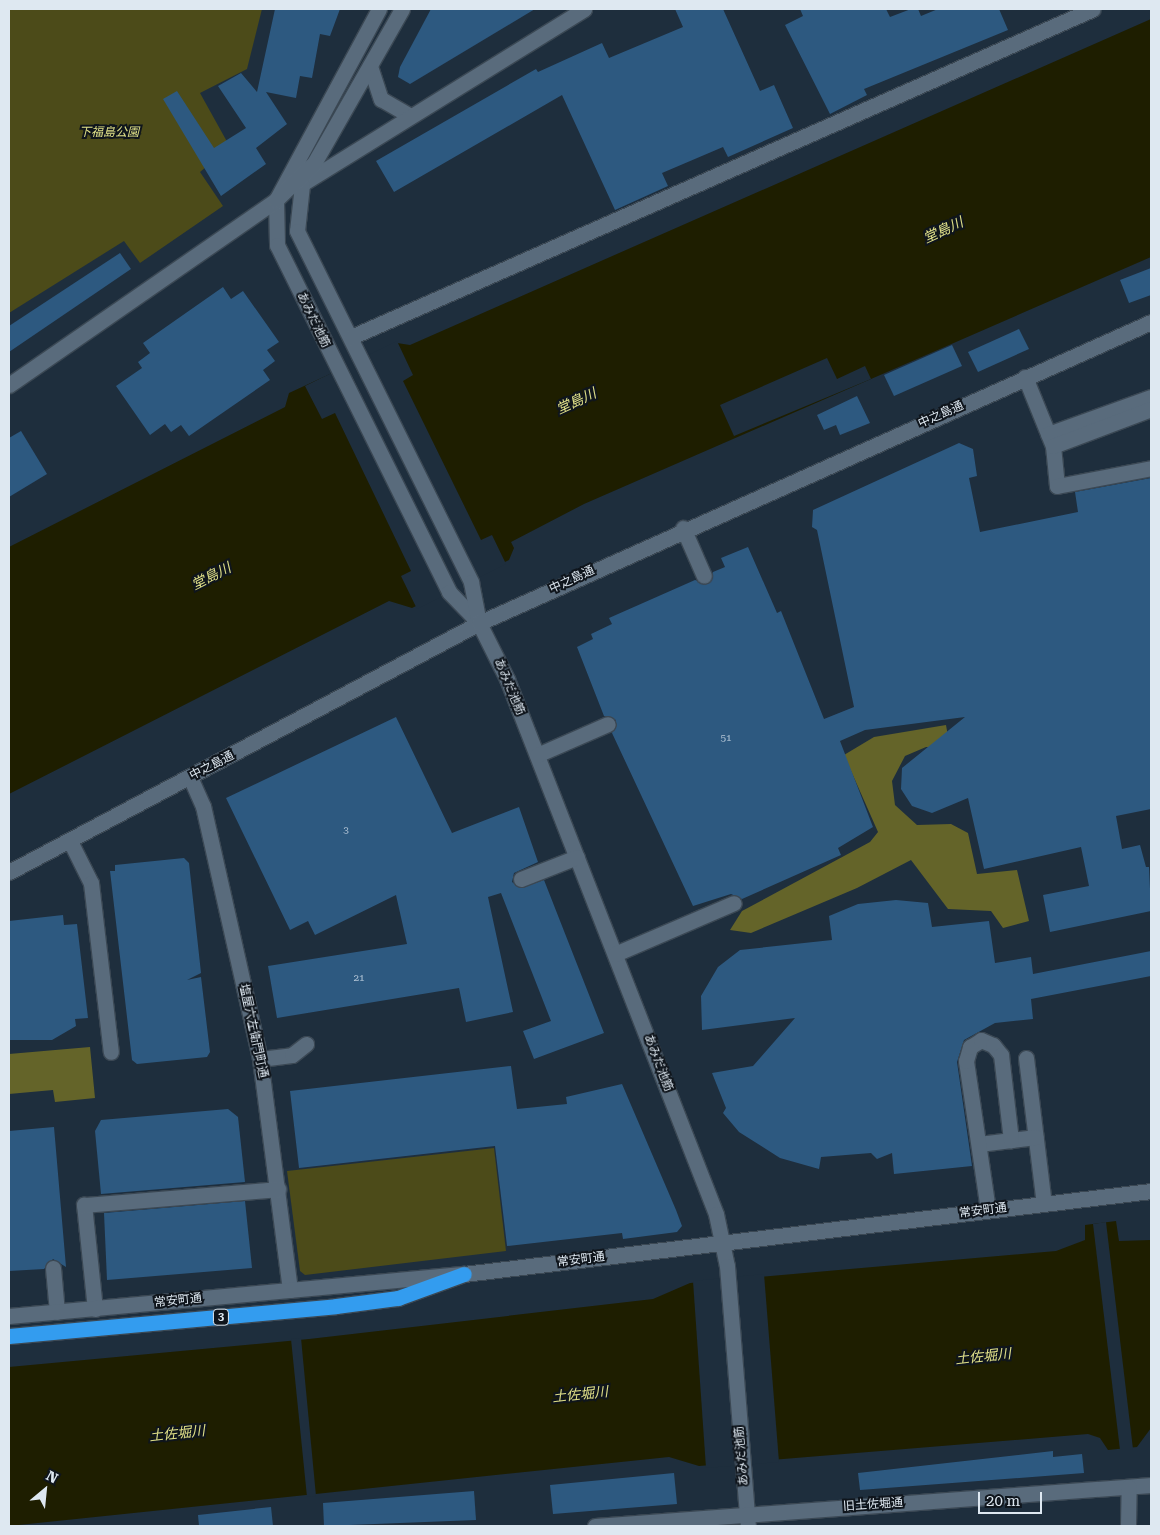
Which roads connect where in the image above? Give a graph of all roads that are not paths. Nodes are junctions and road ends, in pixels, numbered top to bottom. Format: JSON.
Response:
{"nodes":[{"id":1,"x":379,"y":9,"type":"edge"},
{"id":2,"x":402,"y":9,"type":"edge"},
{"id":3,"x":584,"y":9,"type":"edge"},
{"id":4,"x":1093,"y":9,"type":"edge"},
{"id":5,"x":370,"y":66,"type":"junction"},
{"id":6,"x":410,"y":116,"type":"junction"},
{"id":7,"x":314,"y":163,"type":"junction"},
{"id":8,"x":302,"y":185,"type":"junction"},
{"id":9,"x":276,"y":200,"type":"junction"},
{"id":10,"x":279,"y":250,"type":"junction"},
{"id":11,"x":1151,"y":322,"type":"edge"},
{"id":12,"x":351,"y":337,"type":"junction"},
{"id":13,"x":1025,"y":377,"type":"junction"},
{"id":14,"x":9,"y":385,"type":"edge"},
{"id":15,"x":1151,"y":397,"type":"edge"},
{"id":16,"x":1151,"y":409,"type":"edge"},
{"id":17,"x":1051,"y":440,"type":"junction"},
{"id":18,"x":1151,"y":468,"type":"edge"},
{"id":19,"x":683,"y":528,"type":"junction"},
{"id":20,"x":704,"y":576,"type":"dead end"},
{"id":21,"x":479,"y":622,"type":"junction"},
{"id":22,"x":608,"y":724,"type":"dead end"},
{"id":23,"x":537,"y":755,"type":"junction"},
{"id":24,"x":190,"y":777,"type":"junction"},
{"id":25,"x":70,"y":841,"type":"junction"},
{"id":26,"x":577,"y":857,"type":"junction"},
{"id":27,"x":9,"y":872,"type":"edge"},
{"id":28,"x":521,"y":879,"type":"dead end"},
{"id":29,"x":734,"y":903,"type":"dead end"},
{"id":30,"x":615,"y":954,"type":"junction"},
{"id":31,"x":306,"y":1044,"type":"dead end"},
{"id":32,"x":111,"y":1052,"type":"dead end"},
{"id":33,"x":1026,"y":1058,"type":"dead end"},
{"id":34,"x":260,"y":1059,"type":"junction"},
{"id":35,"x":1036,"y":1136,"type":"junction"},
{"id":36,"x":1012,"y":1140,"type":"junction"},
{"id":37,"x":978,"y":1144,"type":"junction"},
{"id":38,"x":278,"y":1189,"type":"junction"},
{"id":39,"x":1151,"y":1191,"type":"edge"},
{"id":40,"x":1044,"y":1204,"type":"junction"},
{"id":41,"x":988,"y":1210,"type":"junction"},
{"id":42,"x":724,"y":1244,"type":"junction"},
{"id":43,"x":53,"y":1268,"type":"dead end"},
{"id":44,"x":464,"y":1274,"type":"junction"},
{"id":45,"x":290,"y":1290,"type":"junction"},
{"id":46,"x":94,"y":1309,"type":"junction"},
{"id":47,"x":57,"y":1312,"type":"junction"},
{"id":48,"x":9,"y":1316,"type":"edge"},
{"id":49,"x":9,"y":1336,"type":"edge"},
{"id":50,"x":1151,"y":1485,"type":"edge"},
{"id":51,"x":1129,"y":1487,"type":"junction"},
{"id":52,"x":747,"y":1520,"type":"edge"},
{"id":53,"x":595,"y":1526,"type":"edge"},
{"id":54,"x":1128,"y":1526,"type":"edge"}],
"edges":[{"from":1,"to":9,"type":"street"},
{"from":2,"to":5,"type":"street","name":"あみだ池筋"},
{"from":3,"to":6,"type":"street"},
{"from":4,"to":12,"type":"street"},
{"from":5,"to":6,"type":"street"},
{"from":5,"to":7,"type":"street","name":"あみだ池筋"},
{"from":6,"to":8,"type":"street"},
{"from":7,"to":8,"type":"street","name":"あみだ池筋"},
{"from":7,"to":9,"type":"street"},
{"from":8,"to":9,"type":"street"},
{"from":8,"to":10,"type":"street"},
{"from":8,"to":12,"type":"street","name":"あみだ池筋"},
{"from":9,"to":10,"type":"street","name":"あみだ池筋"},
{"from":9,"to":14,"type":"street"},
{"from":10,"to":21,"type":"street","name":"あみだ池筋"},
{"from":11,"to":13,"type":"street","name":"中之島通"},
{"from":12,"to":21,"type":"street","name":"あみだ池筋"},
{"from":13,"to":17,"type":"street"},
{"from":13,"to":19,"type":"street","name":"中之島通"},
{"from":15,"to":17,"type":"street"},
{"from":16,"to":17,"type":"street"},
{"from":17,"to":18,"type":"street"},
{"from":19,"to":20,"type":"street"},
{"from":19,"to":21,"type":"street","name":"中之島通"},
{"from":21,"to":23,"type":"street","name":"あみだ池筋"},
{"from":21,"to":24,"type":"street","name":"中之島通"},
{"from":22,"to":23,"type":"street"},
{"from":23,"to":26,"type":"street","name":"あみだ池筋"},
{"from":24,"to":25,"type":"street","name":"中之島通"},
{"from":24,"to":34,"type":"street","name":"塩屋六左衛門町通"},
{"from":25,"to":27,"type":"street","name":"中之島通"},
{"from":25,"to":32,"type":"street"},
{"from":26,"to":28,"type":"street"},
{"from":26,"to":30,"type":"street","name":"あみだ池筋"},
{"from":29,"to":30,"type":"street"},
{"from":30,"to":42,"type":"street","name":"あみだ池筋"},
{"from":31,"to":34,"type":"street"},
{"from":33,"to":35,"type":"street"},
{"from":34,"to":38,"type":"street","name":"塩屋六左衛門町通"},
{"from":35,"to":36,"type":"street"},
{"from":35,"to":40,"type":"street"},
{"from":36,"to":37,"type":"street"},
{"from":36,"to":37,"type":"street"},
{"from":37,"to":41,"type":"street"},
{"from":38,"to":45,"type":"street","name":"塩屋六左衛門町通"},
{"from":38,"to":46,"type":"street"},
{"from":39,"to":40,"type":"street","name":"常安町通"},
{"from":40,"to":41,"type":"street","name":"常安町通"},
{"from":41,"to":42,"type":"street","name":"常安町通"},
{"from":42,"to":44,"type":"street","name":"常安町通"},
{"from":42,"to":52,"type":"street","name":"あみだ池筋"},
{"from":43,"to":47,"type":"street"},
{"from":44,"to":45,"type":"street","name":"常安町通"},
{"from":44,"to":49,"type":"highway","number":"3"},
{"from":45,"to":46,"type":"street","name":"常安町通"},
{"from":46,"to":47,"type":"street","name":"常安町通"},
{"from":47,"to":48,"type":"street","name":"常安町通"},
{"from":50,"to":51,"type":"street","name":"旧土佐堀通"},
{"from":51,"to":52,"type":"street","name":"旧土佐堀通"},
{"from":51,"to":54,"type":"street"},
{"from":52,"to":53,"type":"street","name":"旧土佐堀通"}]}
